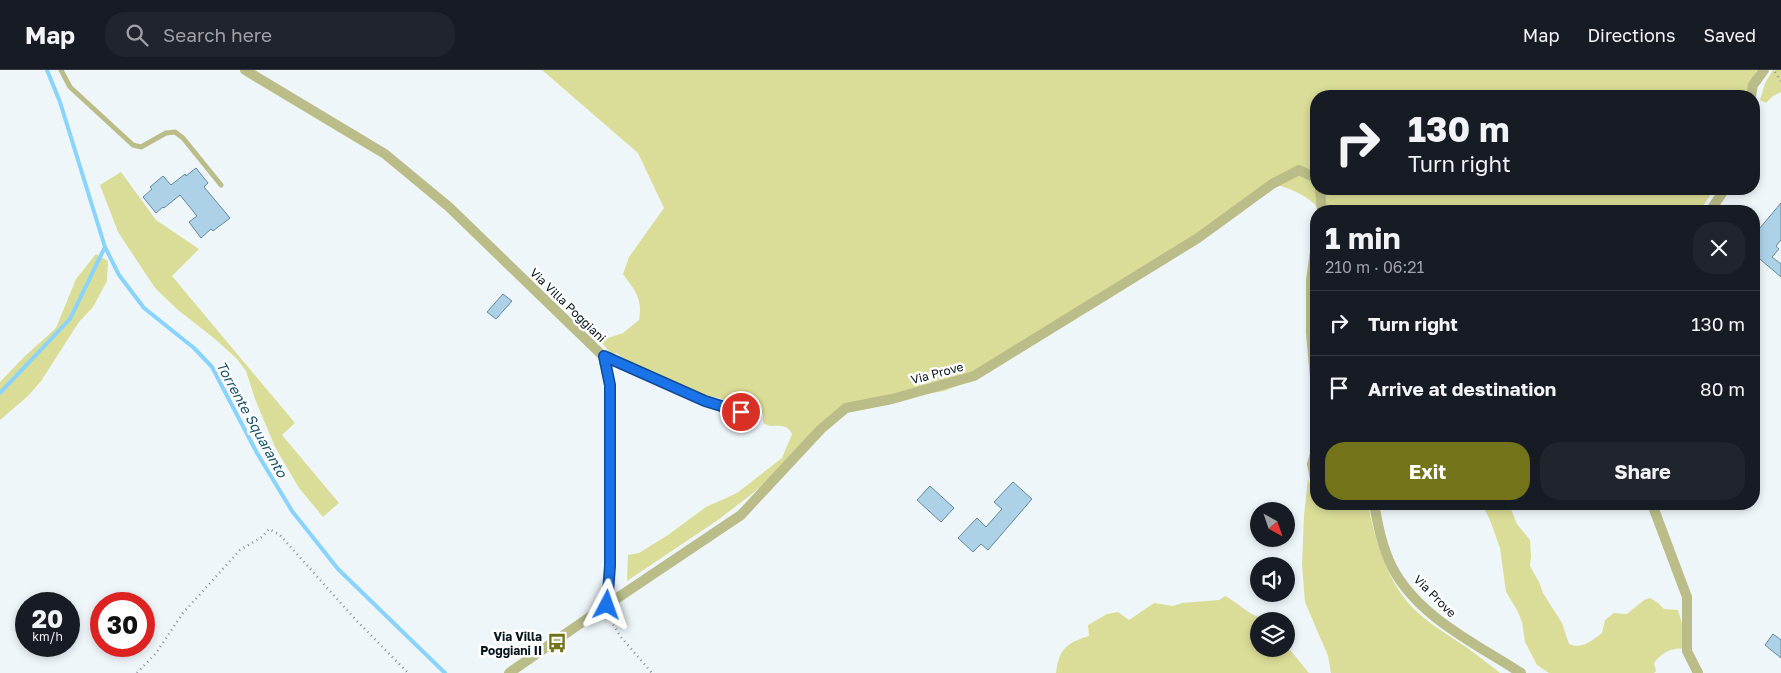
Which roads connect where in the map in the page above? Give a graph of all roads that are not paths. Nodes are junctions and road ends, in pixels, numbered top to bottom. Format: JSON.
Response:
{"nodes":[{"id":1,"x":61,"y":70,"type":"edge"},
{"id":2,"x":245,"y":70,"type":"edge"},
{"id":3,"x":1764,"y":70,"type":"edge"},
{"id":4,"x":1752,"y":90,"type":"edge"},
{"id":5,"x":1310,"y":175,"type":"edge"},
{"id":6,"x":221,"y":185,"type":"dead end"},
{"id":7,"x":604,"y":356,"type":"junction"},
{"id":8,"x":759,"y":418,"type":"dead end"},
{"id":9,"x":1375,"y":510,"type":"edge"},
{"id":10,"x":1654,"y":510,"type":"edge"},
{"id":11,"x":607,"y":605,"type":"junction"},
{"id":12,"x":509,"y":673,"type":"edge"},
{"id":13,"x":1520,"y":673,"type":"edge"},
{"id":14,"x":1698,"y":673,"type":"edge"}],
"edges":[{"from":1,"to":6,"type":"lane"},
{"from":2,"to":7,"type":"street","name":"Via Villa Poggiani"},
{"from":3,"to":4,"type":"street"},
{"from":5,"to":11,"type":"street","name":"Via Prove"},
{"from":7,"to":8,"type":"lane"},
{"from":7,"to":11,"type":"street","name":"Via Villa Poggiani"},
{"from":9,"to":13,"type":"street","name":"Via Prove"},
{"from":10,"to":14,"type":"street"},
{"from":11,"to":12,"type":"street"}]}
